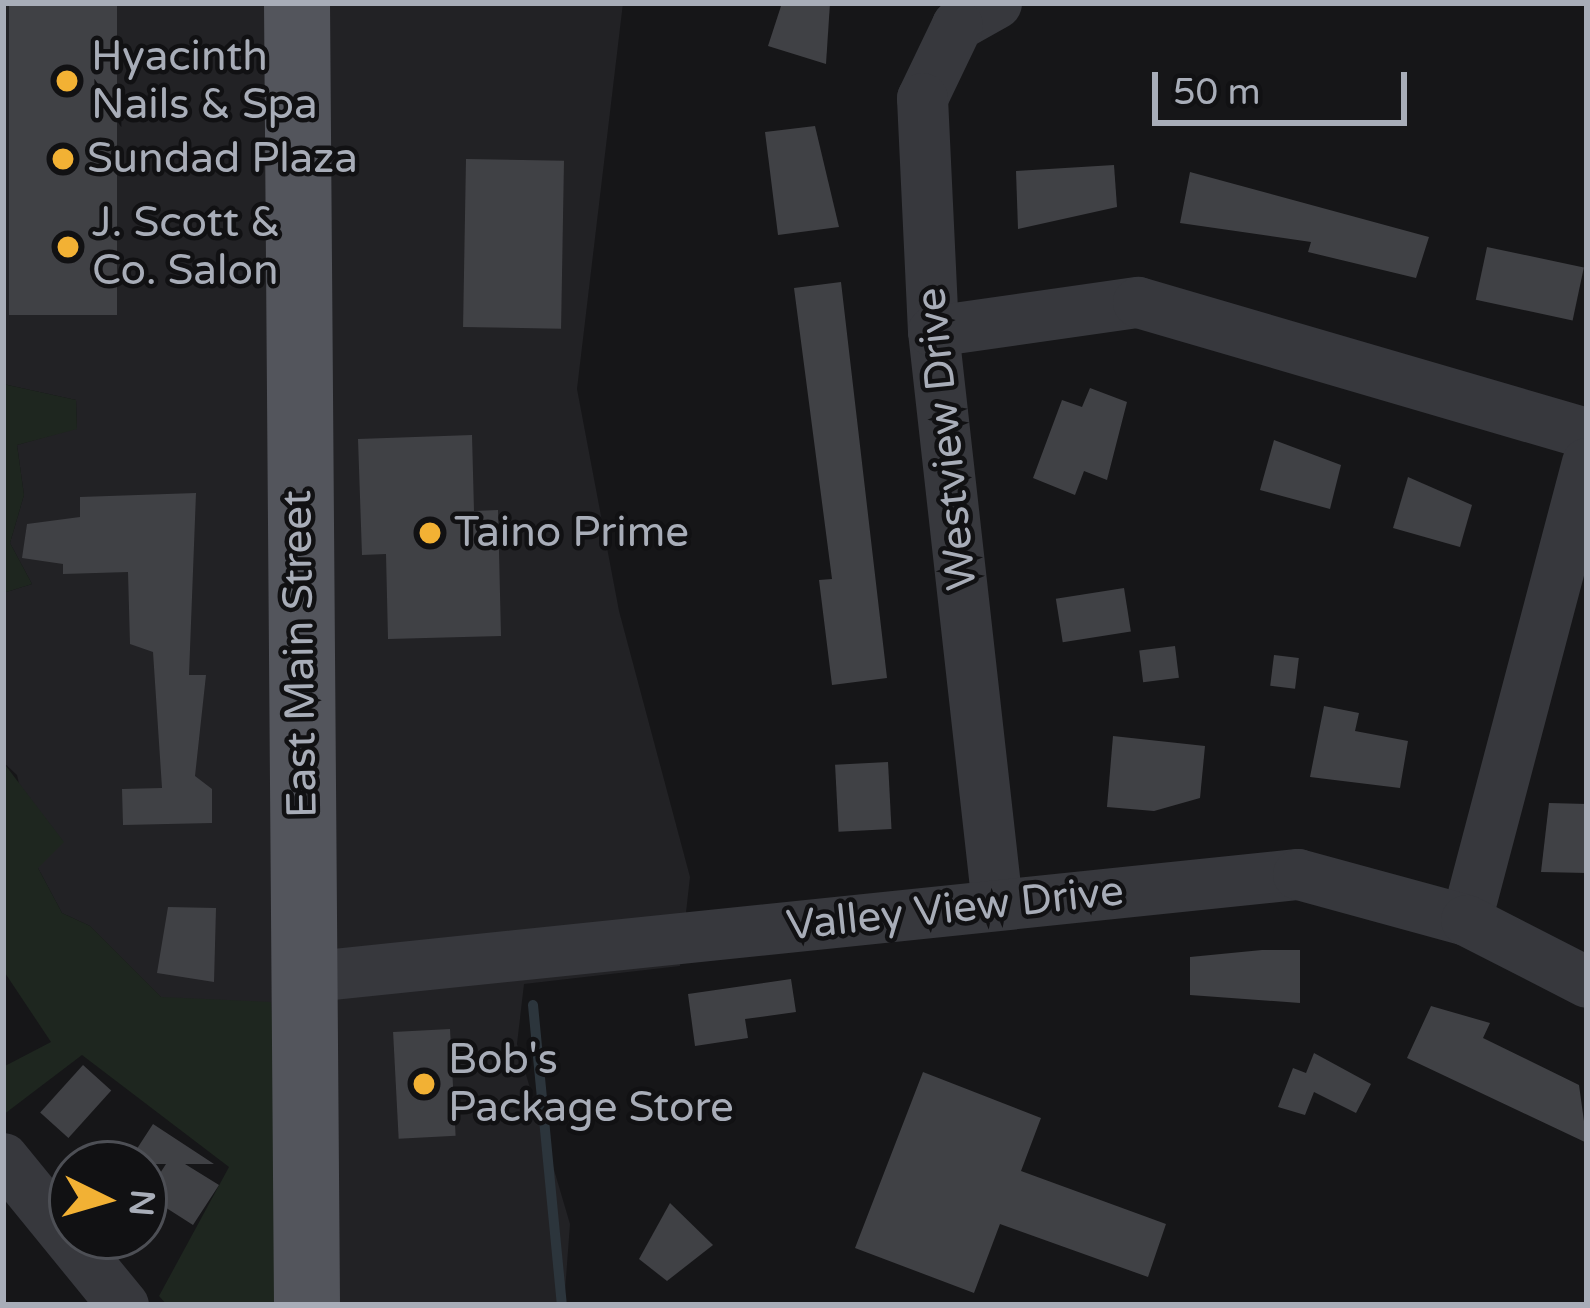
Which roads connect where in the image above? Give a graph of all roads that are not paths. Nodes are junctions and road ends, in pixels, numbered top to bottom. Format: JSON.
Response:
{"nodes":[{"id":1,"x":297,"y":3,"type":"edge"},
{"id":2,"x":996,"y":3,"type":"edge"},
{"id":3,"x":933,"y":331,"type":"junction"},
{"id":4,"x":1587,"y":433,"type":"edge"},
{"id":5,"x":1587,"y":464,"type":"edge"},
{"id":6,"x":997,"y":904,"type":"junction"},
{"id":7,"x":1466,"y":920,"type":"junction"},
{"id":8,"x":304,"y":976,"type":"junction"},
{"id":9,"x":1587,"y":982,"type":"edge"},
{"id":10,"x":3,"y":1158,"type":"edge"},
{"id":11,"x":123,"y":1305,"type":"edge"},
{"id":12,"x":307,"y":1305,"type":"edge"}],
"edges":[{"from":1,"to":8,"type":"main road","name":"East Main Street"},
{"from":2,"to":3,"type":"street","name":"Westview Drive"},
{"from":3,"to":4,"type":"street"},
{"from":3,"to":6,"type":"street","name":"Westview Drive"},
{"from":5,"to":7,"type":"street"},
{"from":6,"to":7,"type":"street","name":"Valley View Drive"},
{"from":6,"to":8,"type":"street","name":"Valley View Drive"},
{"from":7,"to":9,"type":"street","name":"Valley View Drive"},
{"from":8,"to":12,"type":"main road","name":"East Main Street"},
{"from":10,"to":11,"type":"street"}]}
